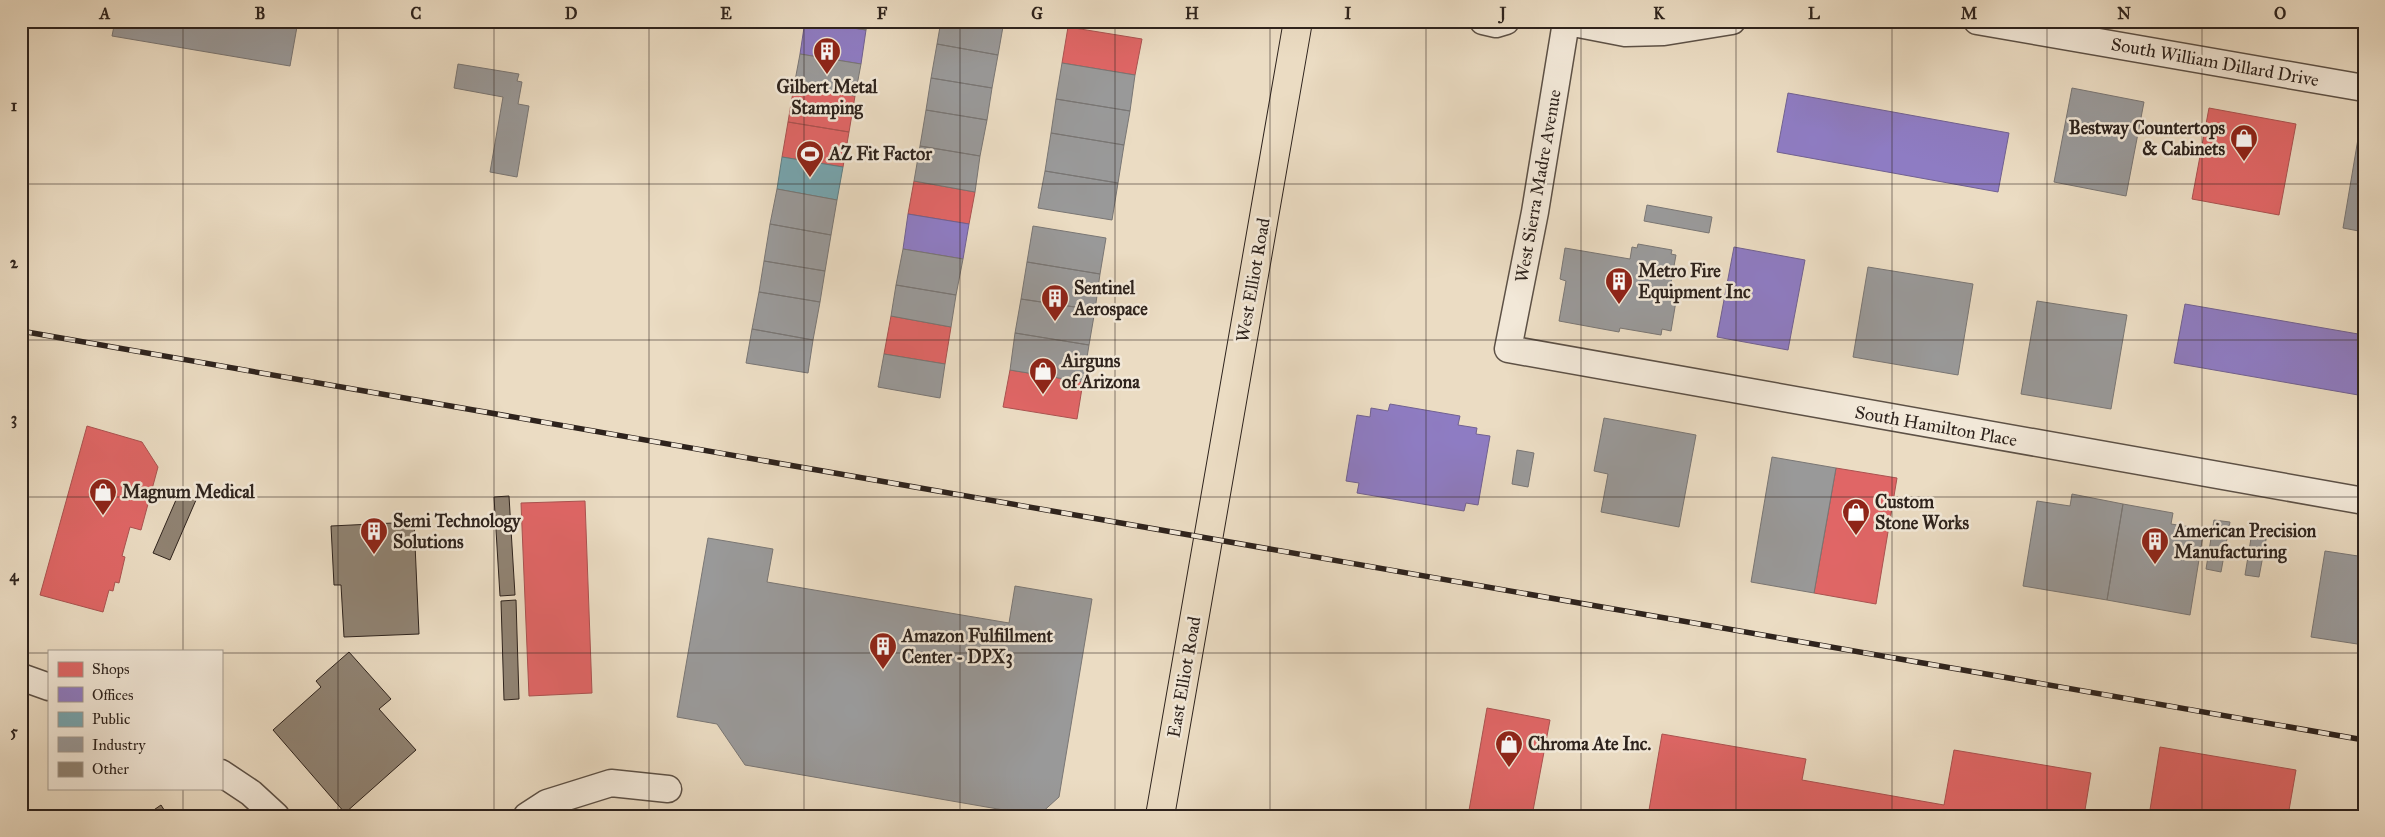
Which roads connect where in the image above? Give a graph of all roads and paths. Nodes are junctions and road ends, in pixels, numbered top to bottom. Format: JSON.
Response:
{"nodes":[{"id":1,"x":1298,"y":21,"type":"edge"},
{"id":2,"x":1483,"y":21,"type":"edge"},
{"id":3,"x":1506,"y":21,"type":"edge"},
{"id":4,"x":1564,"y":21,"type":"edge"},
{"id":5,"x":1732,"y":21,"type":"edge"},
{"id":6,"x":1977,"y":21,"type":"edge"},
{"id":7,"x":2364,"y":88,"type":"edge"},
{"id":8,"x":1508,"y":349,"type":"joint"},
{"id":9,"x":2364,"y":501,"type":"edge"},
{"id":10,"x":1208,"y":538,"type":"joint"},
{"id":11,"x":21,"y":677,"type":"edge"},
{"id":12,"x":48,"y":687,"type":"edge"},
{"id":13,"x":222,"y":774,"type":"edge"},
{"id":14,"x":668,"y":789,"type":"dead end"},
{"id":15,"x":276,"y":816,"type":"edge"},
{"id":16,"x":527,"y":816,"type":"edge"},
{"id":17,"x":1160,"y":816,"type":"edge"}],
"edges":[{"from":1,"to":10,"type":"main road","name":"West Elliot Road"},
{"from":2,"to":3,"type":"street"},
{"from":4,"to":5,"type":"street"},
{"from":4,"to":8,"type":"street","name":"West Sierra Madre Avenue"},
{"from":6,"to":7,"type":"street","name":"South William Dillard Drive"},
{"from":8,"to":9,"type":"street","name":"South Hamilton Place"},
{"from":10,"to":17,"type":"main road","name":"East Elliot Road"},
{"from":11,"to":12,"type":"street"},
{"from":13,"to":15,"type":"street"},
{"from":14,"to":16,"type":"street"}]}
